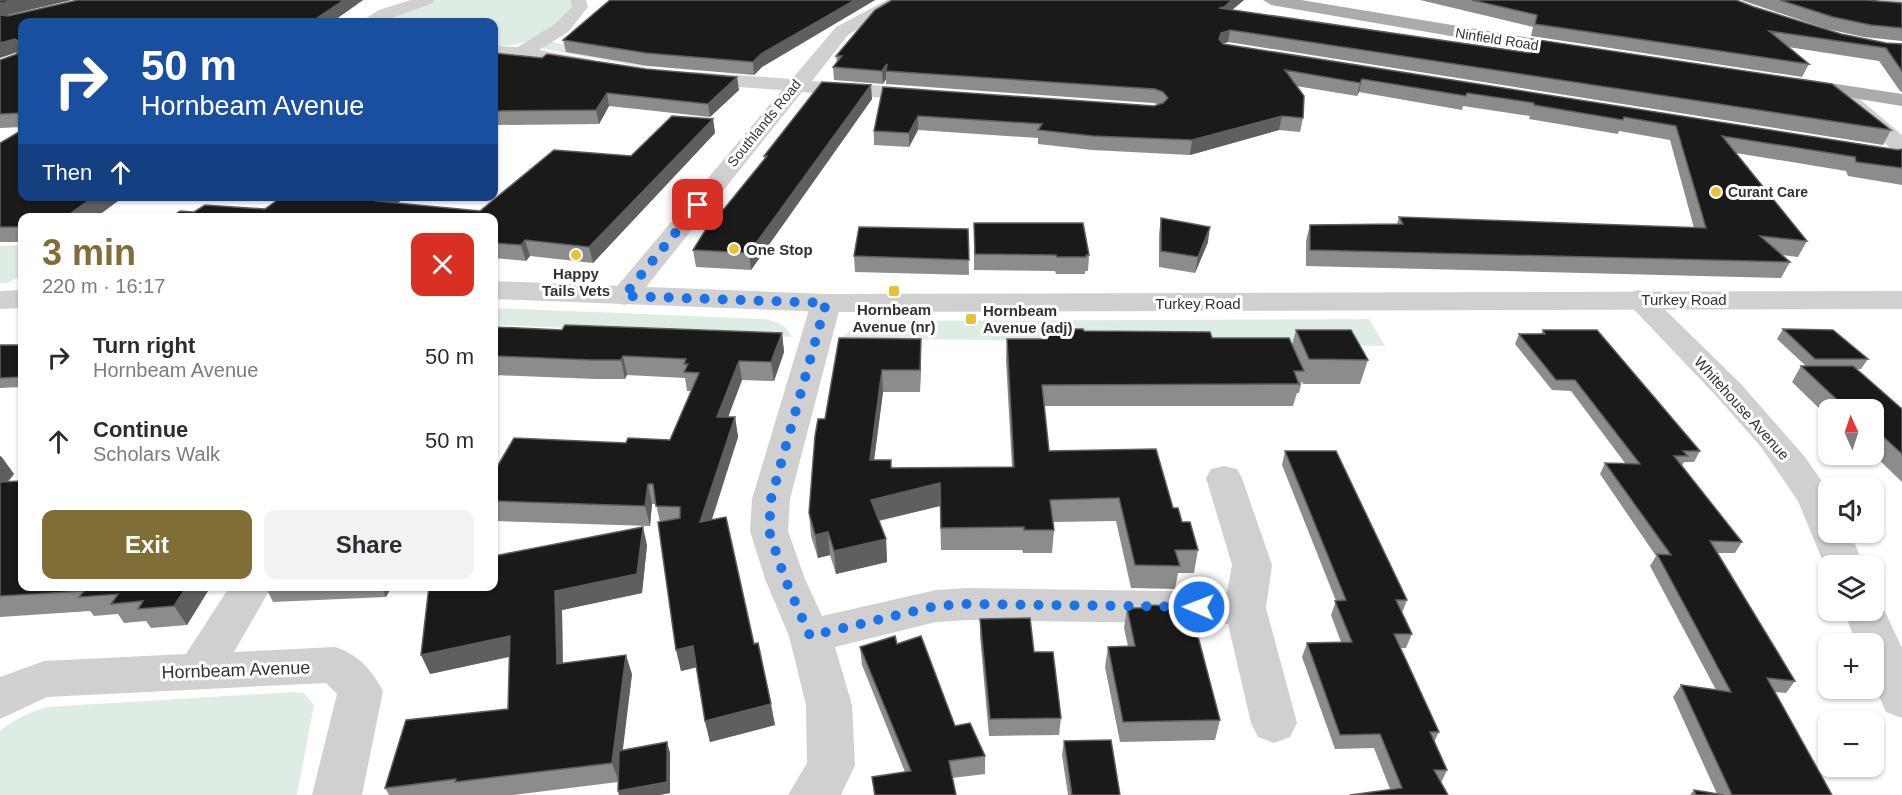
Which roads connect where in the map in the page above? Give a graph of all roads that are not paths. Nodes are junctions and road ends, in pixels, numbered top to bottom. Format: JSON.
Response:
{"nodes":[{"id":1,"x":427,"y":0,"type":"edge"},
{"id":2,"x":578,"y":0,"type":"edge"},
{"id":3,"x":899,"y":0,"type":"edge"},
{"id":4,"x":1271,"y":0,"type":"edge"},
{"id":5,"x":1890,"y":0,"type":"edge"},
{"id":6,"x":1902,"y":3,"type":"edge"},
{"id":7,"x":377,"y":18,"type":"edge"},
{"id":8,"x":498,"y":51,"type":"edge"},
{"id":9,"x":521,"y":53,"type":"junction"},
{"id":10,"x":1590,"y":54,"type":"edge"},
{"id":11,"x":602,"y":66,"type":"edge"},
{"id":12,"x":680,"y":77,"type":"edge"},
{"id":13,"x":1779,"y":81,"type":"edge"},
{"id":14,"x":795,"y":85,"type":"junction"},
{"id":15,"x":1839,"y":90,"type":"junction"},
{"id":16,"x":947,"y":97,"type":"edge"},
{"id":17,"x":1902,"y":100,"type":"edge"},
{"id":18,"x":1902,"y":147,"type":"edge"},
{"id":19,"x":1878,"y":153,"type":"edge"},
{"id":20,"x":1902,"y":154,"type":"edge"},
{"id":21,"x":498,"y":290,"type":"edge"},
{"id":22,"x":624,"y":296,"type":"junction"},
{"id":23,"x":18,"y":299,"type":"edge"},
{"id":24,"x":1638,"y":299,"type":"junction"},
{"id":25,"x":0,"y":300,"type":"edge"},
{"id":26,"x":1902,"y":300,"type":"edge"},
{"id":27,"x":826,"y":303,"type":"junction"},
{"id":28,"x":1224,"y":478,"type":"dead end"},
{"id":29,"x":1818,"y":506,"type":"edge"},
{"id":30,"x":249,"y":591,"type":"edge"},
{"id":31,"x":1245,"y":608,"type":"junction"},
{"id":32,"x":1869,"y":621,"type":"edge"},
{"id":33,"x":810,"y":636,"type":"junction"},
{"id":34,"x":199,"y":671,"type":"junction"},
{"id":35,"x":1902,"y":699,"type":"edge"},
{"id":36,"x":0,"y":700,"type":"edge"},
{"id":37,"x":1274,"y":723,"type":"dead end"},
{"id":38,"x":337,"y":795,"type":"edge"},
{"id":39,"x":813,"y":795,"type":"edge"}],
"edges":[{"from":1,"to":7,"type":"street"},
{"from":2,"to":9,"type":"street"},
{"from":3,"to":14,"type":"street","name":"Southlands Road"},
{"from":4,"to":10,"type":"main road","name":"Ninfield Road"},
{"from":5,"to":6,"type":"street"},
{"from":8,"to":9,"type":"street"},
{"from":9,"to":11,"type":"street"},
{"from":12,"to":14,"type":"street"},
{"from":13,"to":15,"type":"main road"},
{"from":14,"to":16,"type":"street"},
{"from":14,"to":22,"type":"street","name":"Southlands Road"},
{"from":15,"to":17,"type":"main road"},
{"from":15,"to":18,"type":"street"},
{"from":19,"to":20,"type":"street"},
{"from":21,"to":22,"type":"street","name":"Turkey Road"},
{"from":22,"to":27,"type":"street","name":"Turkey Road"},
{"from":23,"to":25,"type":"street"},
{"from":24,"to":26,"type":"street","name":"Turkey Road"},
{"from":24,"to":27,"type":"street","name":"Turkey Road"},
{"from":24,"to":29,"type":"street","name":"Whitehouse Avenue"},
{"from":27,"to":33,"type":"street"},
{"from":28,"to":31,"type":"street"},
{"from":30,"to":34,"type":"street"},
{"from":31,"to":33,"type":"street"},
{"from":31,"to":37,"type":"street"},
{"from":32,"to":35,"type":"street"},
{"from":33,"to":39,"type":"street"},
{"from":34,"to":36,"type":"street","name":"Hornbeam Avenue"},
{"from":34,"to":38,"type":"street","name":"Hornbeam Avenue"}]}
